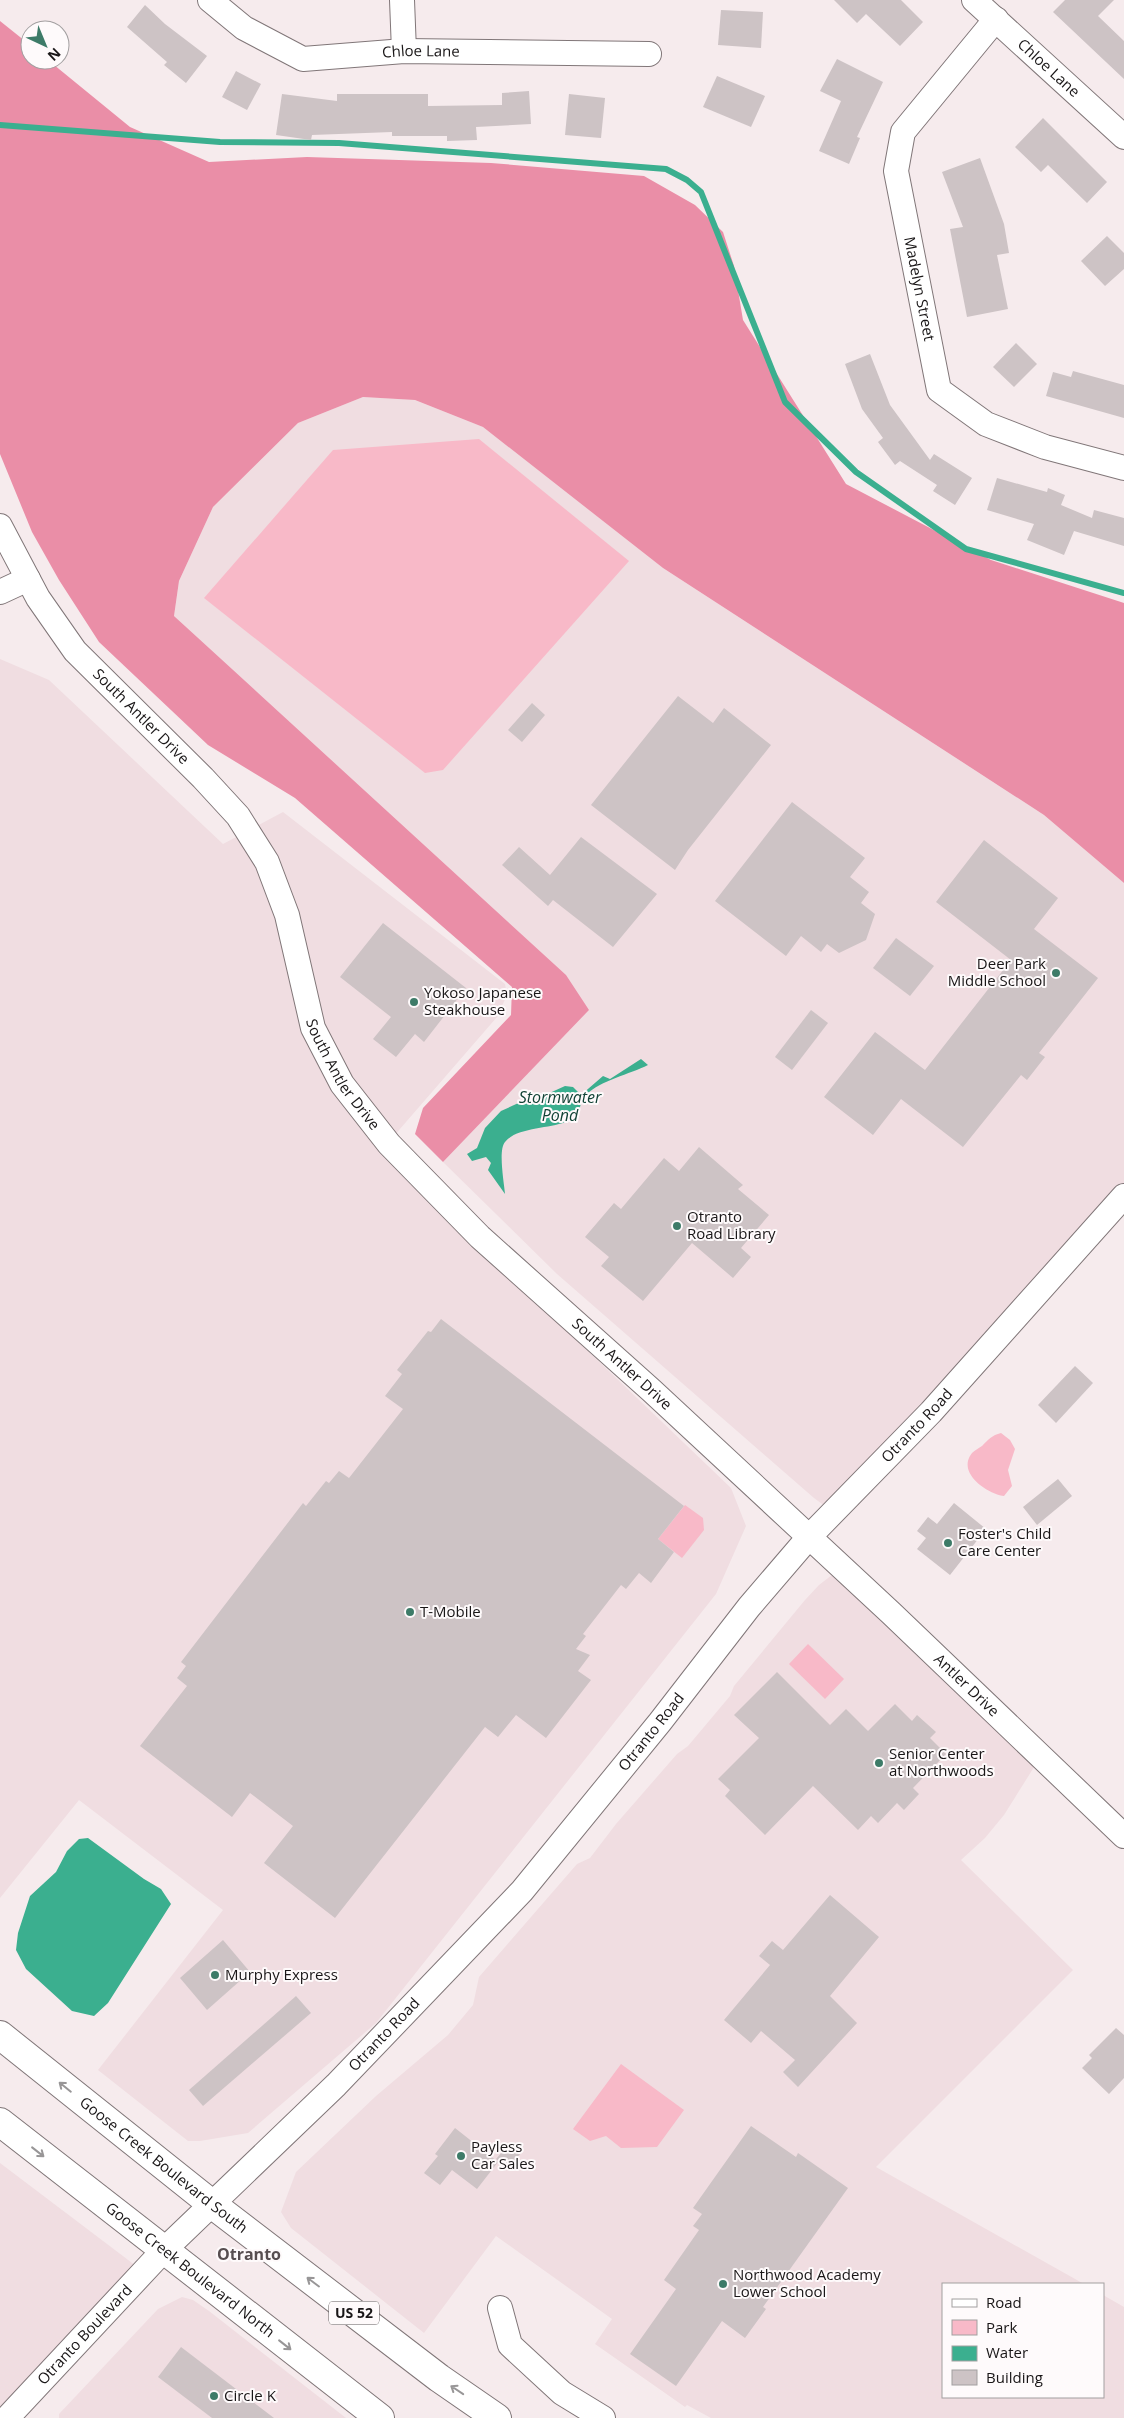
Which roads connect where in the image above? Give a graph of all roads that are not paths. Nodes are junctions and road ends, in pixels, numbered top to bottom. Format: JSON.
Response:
{"nodes":[{"id":1,"x":210,"y":0,"type":"edge"},
{"id":2,"x":402,"y":0,"type":"edge"},
{"id":3,"x":974,"y":0,"type":"edge"},
{"id":4,"x":996,"y":20,"type":"junction"},
{"id":5,"x":404,"y":51,"type":"junction"},
{"id":6,"x":648,"y":54,"type":"dead end"},
{"id":7,"x":1124,"y":137,"type":"edge"},
{"id":8,"x":1124,"y":468,"type":"edge"},
{"id":9,"x":0,"y":526,"type":"edge"},
{"id":10,"x":28,"y":579,"type":"junction"},
{"id":11,"x":0,"y":592,"type":"edge"},
{"id":12,"x":1124,"y":1196,"type":"edge"},
{"id":13,"x":809,"y":1537,"type":"junction"},
{"id":14,"x":1124,"y":1836,"type":"edge"},
{"id":15,"x":0,"y":2035,"type":"edge"},
{"id":16,"x":0,"y":2122,"type":"edge"},
{"id":17,"x":213,"y":2205,"type":"junction"},
{"id":18,"x":163,"y":2251,"type":"junction"},
{"id":19,"x":500,"y":2308,"type":"dead end"},
{"id":20,"x":8,"y":2418,"type":"edge"},
{"id":21,"x":380,"y":2418,"type":"edge"},
{"id":22,"x":497,"y":2418,"type":"edge"},
{"id":23,"x":604,"y":2418,"type":"edge"}],
"edges":[{"from":1,"to":5,"type":"street","name":"Chloe Lane"},
{"from":2,"to":5,"type":"street"},
{"from":3,"to":4,"type":"street","name":"Chloe Lane"},
{"from":4,"to":7,"type":"street","name":"Chloe Lane"},
{"from":4,"to":8,"type":"street","name":"Madelyn Street"},
{"from":5,"to":6,"type":"street","name":"Chloe Lane"},
{"from":9,"to":10,"type":"street","name":"South Antler Drive"},
{"from":10,"to":11,"type":"street"},
{"from":10,"to":13,"type":"street","name":"South Antler Drive"},
{"from":12,"to":13,"type":"street","name":"Otranto Road"},
{"from":13,"to":14,"type":"street","name":"Antler Drive"},
{"from":13,"to":17,"type":"street","name":"Otranto Road"},
{"from":17,"to":15,"type":"highway","name":"Goose Creek Boulevard South","number":"US 52","one_way":true},
{"from":16,"to":18,"type":"highway","name":"Goose Creek Boulevard North","one_way":true},
{"from":17,"to":18,"type":"street","name":"Otranto Road"},
{"from":22,"to":17,"type":"highway","name":"Goose Creek Boulevard South","number":"US 52","one_way":true},
{"from":18,"to":20,"type":"street","name":"Otranto Boulevard"},
{"from":18,"to":21,"type":"highway","name":"Goose Creek Boulevard North","one_way":true},
{"from":19,"to":23,"type":"street"}]}
